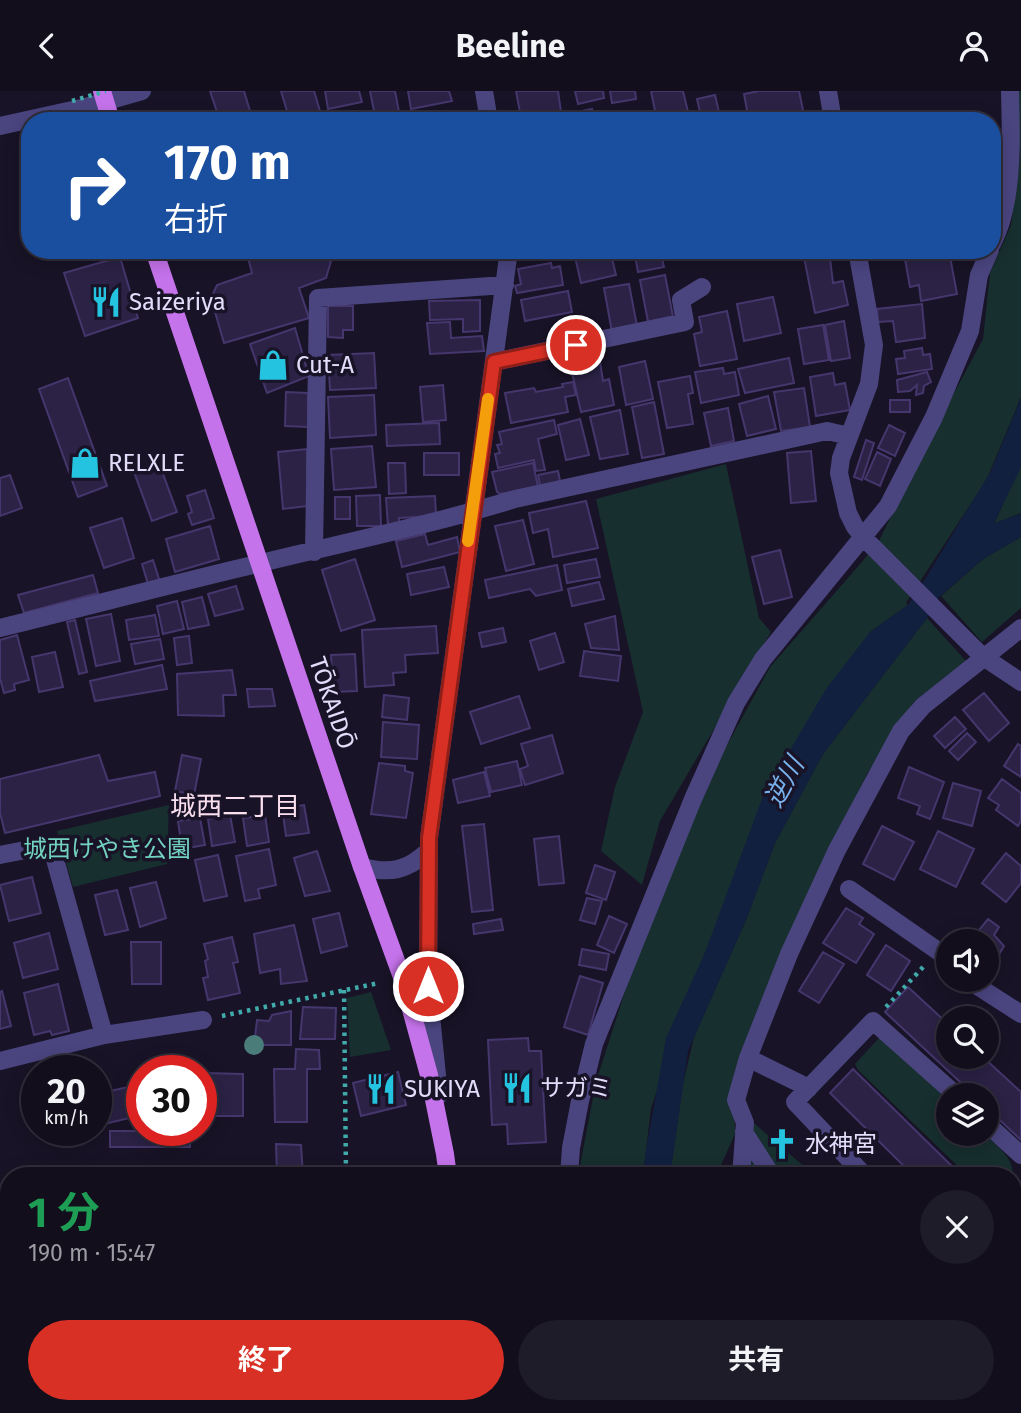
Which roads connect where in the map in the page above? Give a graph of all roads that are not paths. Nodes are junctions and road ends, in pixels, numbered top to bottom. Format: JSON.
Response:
{"nodes":[{"id":1,"x":142,"y":91,"type":"edge"},
{"id":2,"x":484,"y":91,"type":"edge"},
{"id":3,"x":828,"y":91,"type":"edge"},
{"id":4,"x":1010,"y":91,"type":"edge"},
{"id":5,"x":104,"y":94,"type":"edge"},
{"id":6,"x":46,"y":112,"type":"edge"},
{"id":7,"x":109,"y":112,"type":"edge"},
{"id":8,"x":488,"y":112,"type":"edge"},
{"id":9,"x":832,"y":112,"type":"edge"},
{"id":10,"x":21,"y":120,"type":"edge"},
{"id":11,"x":0,"y":126,"type":"edge"},
{"id":12,"x":1001,"y":222,"type":"edge"},
{"id":13,"x":157,"y":259,"type":"edge"},
{"id":14,"x":508,"y":259,"type":"edge"},
{"id":15,"x":859,"y":259,"type":"edge"},
{"id":16,"x":986,"y":259,"type":"edge"},
{"id":17,"x":505,"y":285,"type":"junction"},
{"id":18,"x":702,"y":287,"type":"dead end"},
{"id":19,"x":494,"y":362,"type":"junction"},
{"id":20,"x":849,"y":436,"type":"junction"},
{"id":21,"x":472,"y":512,"type":"junction"},
{"id":22,"x":867,"y":540,"type":"junction"},
{"id":23,"x":314,"y":552,"type":"junction"},
{"id":24,"x":259,"y":563,"type":"junction"},
{"id":25,"x":0,"y":628,"type":"edge"},
{"id":26,"x":1021,"y":628,"type":"edge"},
{"id":27,"x":982,"y":655,"type":"junction"},
{"id":28,"x":1021,"y":682,"type":"edge"},
{"id":29,"x":428,"y":851,"type":"junction"},
{"id":30,"x":0,"y":855,"type":"edge"},
{"id":31,"x":362,"y":867,"type":"junction"},
{"id":32,"x":849,"y":889,"type":"dead end"},
{"id":33,"x":936,"y":951,"type":"edge"},
{"id":34,"x":987,"y":992,"type":"edge"},
{"id":35,"x":1021,"y":1014,"type":"edge"},
{"id":36,"x":203,"y":1020,"type":"road end"},
{"id":37,"x":104,"y":1035,"type":"junction"},
{"id":38,"x":748,"y":1058,"type":"junction"},
{"id":39,"x":0,"y":1061,"type":"edge"},
{"id":40,"x":943,"y":1083,"type":"edge"},
{"id":41,"x":809,"y":1088,"type":"junction"},
{"id":42,"x":744,"y":1132,"type":"junction"},
{"id":43,"x":999,"y":1135,"type":"edge"},
{"id":44,"x":445,"y":1154,"type":"junction"},
{"id":45,"x":1021,"y":1155,"type":"edge"},
{"id":46,"x":447,"y":1167,"type":"edge"},
{"id":47,"x":570,"y":1167,"type":"edge"},
{"id":48,"x":742,"y":1167,"type":"edge"},
{"id":49,"x":766,"y":1167,"type":"edge"},
{"id":50,"x":856,"y":1167,"type":"edge"}],
"edges":[{"from":1,"to":5,"type":"street"},
{"from":2,"to":8,"type":"street"},
{"from":3,"to":9,"type":"street"},
{"from":4,"to":12,"type":"street"},
{"from":5,"to":6,"type":"street"},
{"from":5,"to":7,"type":"main road"},
{"from":10,"to":11,"type":"street"},
{"from":13,"to":24,"type":"main road","name":"TŌKAIDŌ"},
{"from":14,"to":17,"type":"street"},
{"from":15,"to":20,"type":"street"},
{"from":16,"to":22,"type":"street"},
{"from":17,"to":19,"type":"street"},
{"from":17,"to":23,"type":"street"},
{"from":18,"to":19,"type":"street"},
{"from":19,"to":21,"type":"street"},
{"from":20,"to":21,"type":"street"},
{"from":20,"to":22,"type":"street"},
{"from":21,"to":23,"type":"street"},
{"from":21,"to":29,"type":"street"},
{"from":22,"to":27,"type":"street"},
{"from":22,"to":47,"type":"street"},
{"from":23,"to":24,"type":"street"},
{"from":24,"to":25,"type":"street"},
{"from":24,"to":31,"type":"main road","name":"TŌKAIDŌ"},
{"from":26,"to":27,"type":"street"},
{"from":27,"to":28,"type":"street"},
{"from":27,"to":38,"type":"street"},
{"from":29,"to":31,"type":"street"},
{"from":29,"to":44,"type":"street"},
{"from":30,"to":37,"type":"street"},
{"from":31,"to":44,"type":"main road","name":"TŌKAIDŌ"},
{"from":32,"to":33,"type":"street"},
{"from":34,"to":35,"type":"street"},
{"from":36,"to":37,"type":"street"},
{"from":37,"to":39,"type":"street"},
{"from":38,"to":41,"type":"street"},
{"from":38,"to":42,"type":"street"},
{"from":40,"to":41,"type":"street"},
{"from":41,"to":50,"type":"street"},
{"from":42,"to":48,"type":"street"},
{"from":42,"to":49,"type":"street"},
{"from":43,"to":45,"type":"street"},
{"from":44,"to":46,"type":"main road","name":"TŌKAIDŌ"}]}
